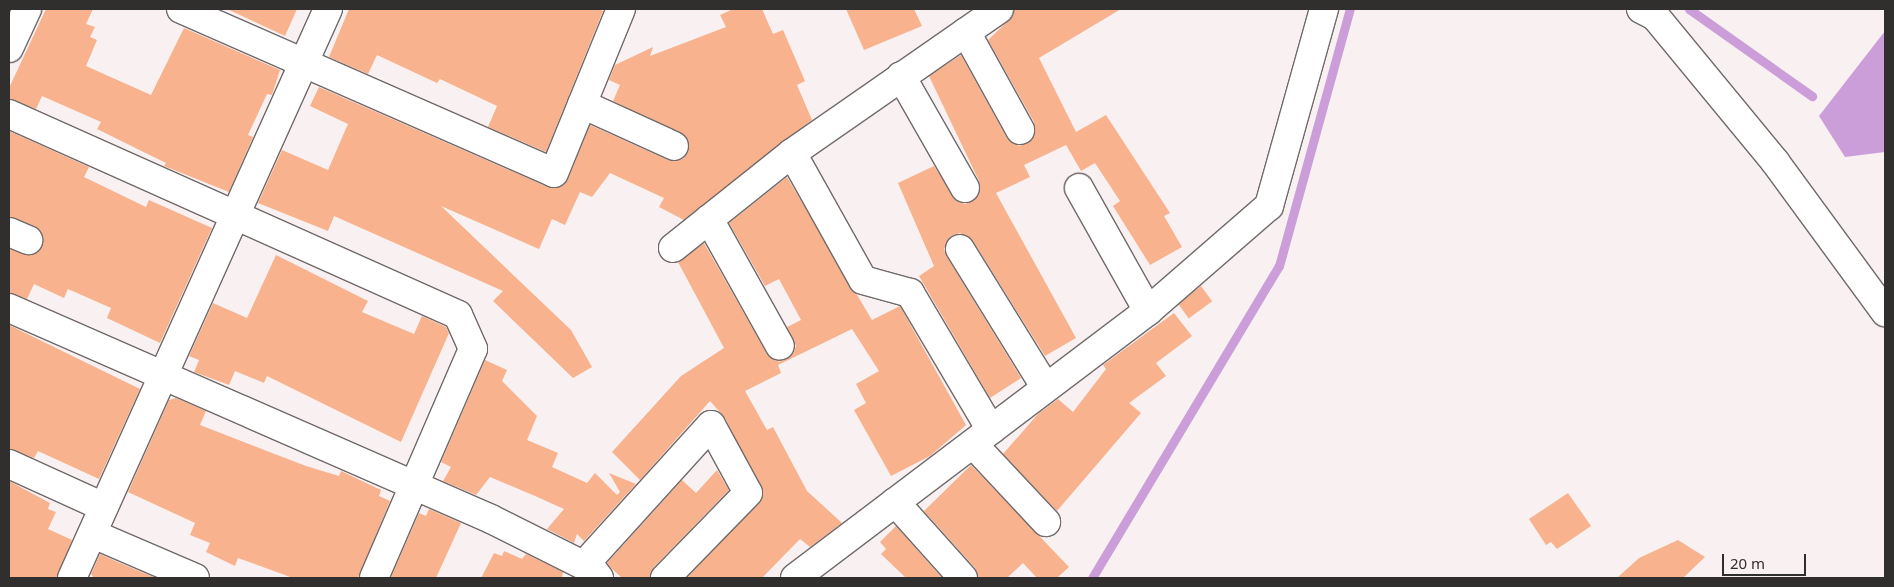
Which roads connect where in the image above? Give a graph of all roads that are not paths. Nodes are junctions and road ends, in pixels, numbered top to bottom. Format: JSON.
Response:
{"nodes":[{"id":1,"x":27,"y":9,"type":"edge"},
{"id":2,"x":181,"y":9,"type":"edge"},
{"id":3,"x":328,"y":9,"type":"edge"},
{"id":4,"x":621,"y":9,"type":"edge"},
{"id":5,"x":999,"y":9,"type":"edge"},
{"id":6,"x":1324,"y":9,"type":"edge"},
{"id":7,"x":1641,"y":9,"type":"edge"},
{"id":8,"x":966,"y":32,"type":"junction"},
{"id":9,"x":9,"y":48,"type":"edge"},
{"id":10,"x":304,"y":63,"type":"junction"},
{"id":11,"x":901,"y":76,"type":"junction"},
{"id":12,"x":582,"y":104,"type":"junction"},
{"id":13,"x":9,"y":114,"type":"edge"},
{"id":14,"x":1020,"y":130,"type":"dead end"},
{"id":15,"x":674,"y":146,"type":"dead end"},
{"id":16,"x":792,"y":153,"type":"junction"},
{"id":17,"x":965,"y":188,"type":"dead end"},
{"id":18,"x":1079,"y":188,"type":"dead end"},
{"id":19,"x":234,"y":218,"type":"junction"},
{"id":20,"x":708,"y":219,"type":"junction"},
{"id":21,"x":673,"y":248,"type":"dead end"},
{"id":22,"x":960,"y":249,"type":"dead end"},
{"id":23,"x":9,"y":308,"type":"edge"},
{"id":24,"x":1148,"y":311,"type":"junction"},
{"id":25,"x":1885,"y":312,"type":"edge"},
{"id":26,"x":780,"y":346,"type":"dead end"},
{"id":27,"x":165,"y":376,"type":"junction"},
{"id":28,"x":1046,"y":388,"type":"junction"},
{"id":29,"x":982,"y":437,"type":"junction"},
{"id":30,"x":9,"y":464,"type":"edge"},
{"id":31,"x":416,"y":486,"type":"junction"},
{"id":32,"x":895,"y":502,"type":"junction"},
{"id":33,"x":104,"y":507,"type":"junction"},
{"id":34,"x":1046,"y":522,"type":"dead end"},
{"id":35,"x":93,"y":534,"type":"junction"},
{"id":36,"x":592,"y":572,"type":"edge"},
{"id":37,"x":74,"y":577,"type":"edge"},
{"id":38,"x":195,"y":578,"type":"edge"},
{"id":39,"x":374,"y":578,"type":"edge"},
{"id":40,"x":665,"y":578,"type":"edge"},
{"id":41,"x":795,"y":578,"type":"edge"},
{"id":42,"x":963,"y":578,"type":"edge"}],
"edges":[{"from":1,"to":9,"type":"street"},
{"from":2,"to":10,"type":"street"},
{"from":3,"to":10,"type":"street"},
{"from":4,"to":12,"type":"street"},
{"from":5,"to":8,"type":"street"},
{"from":6,"to":24,"type":"street"},
{"from":7,"to":25,"type":"street"},
{"from":8,"to":11,"type":"street"},
{"from":8,"to":14,"type":"street"},
{"from":10,"to":12,"type":"street"},
{"from":10,"to":19,"type":"street"},
{"from":11,"to":16,"type":"street"},
{"from":11,"to":17,"type":"street"},
{"from":12,"to":15,"type":"street"},
{"from":13,"to":19,"type":"street"},
{"from":16,"to":20,"type":"street"},
{"from":16,"to":29,"type":"street"},
{"from":18,"to":24,"type":"street"},
{"from":19,"to":27,"type":"street"},
{"from":19,"to":31,"type":"street"},
{"from":20,"to":21,"type":"street"},
{"from":20,"to":26,"type":"street"},
{"from":22,"to":28,"type":"street"},
{"from":23,"to":27,"type":"street"},
{"from":24,"to":28,"type":"street"},
{"from":27,"to":31,"type":"street"},
{"from":27,"to":33,"type":"street"},
{"from":28,"to":29,"type":"street"},
{"from":29,"to":32,"type":"street"},
{"from":29,"to":34,"type":"street"},
{"from":30,"to":33,"type":"street"},
{"from":31,"to":36,"type":"street"},
{"from":31,"to":39,"type":"street"},
{"from":32,"to":41,"type":"street"},
{"from":32,"to":42,"type":"street"},
{"from":33,"to":35,"type":"street"},
{"from":35,"to":37,"type":"street"},
{"from":35,"to":38,"type":"street"},
{"from":36,"to":40,"type":"street"}]}
